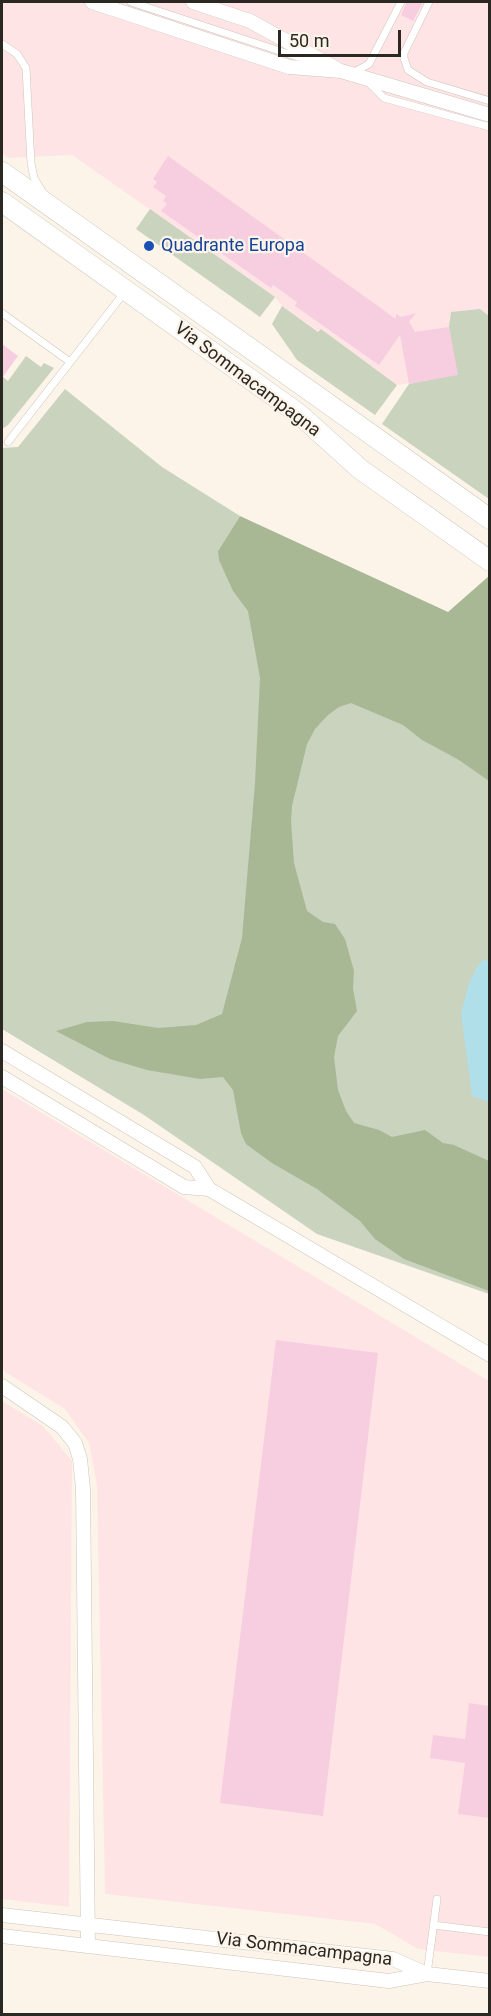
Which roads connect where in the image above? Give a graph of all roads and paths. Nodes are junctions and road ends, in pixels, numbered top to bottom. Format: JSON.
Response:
{"nodes":[{"id":1,"x":93,"y":2,"type":"edge"},
{"id":2,"x":131,"y":2,"type":"edge"},
{"id":3,"x":193,"y":2,"type":"edge"},
{"id":4,"x":401,"y":2,"type":"edge"},
{"id":5,"x":429,"y":2,"type":"edge"},
{"id":6,"x":2,"y":44,"type":"edge"},
{"id":7,"x":344,"y":72,"type":"junction"},
{"id":8,"x":362,"y":78,"type":"junction"},
{"id":9,"x":489,"y":101,"type":"edge"},
{"id":10,"x":489,"y":116,"type":"edge"},
{"id":11,"x":489,"y":128,"type":"edge"},
{"id":12,"x":2,"y":172,"type":"edge"},
{"id":13,"x":2,"y":202,"type":"edge"},
{"id":14,"x":61,"y":213,"type":"junction"},
{"id":15,"x":126,"y":291,"type":"junction"},
{"id":16,"x":2,"y":313,"type":"edge"},
{"id":17,"x":70,"y":362,"type":"junction"},
{"id":18,"x":8,"y":442,"type":"dead end"},
{"id":19,"x":489,"y":519,"type":"edge"},
{"id":20,"x":489,"y":561,"type":"edge"},
{"id":21,"x":2,"y":1051,"type":"edge"},
{"id":22,"x":2,"y":1077,"type":"edge"},
{"id":23,"x":209,"y":1188,"type":"junction"},
{"id":24,"x":489,"y":1355,"type":"edge"},
{"id":25,"x":2,"y":1386,"type":"edge"},
{"id":26,"x":436,"y":1899,"type":"dead end"},
{"id":27,"x":2,"y":1915,"type":"edge"},
{"id":28,"x":89,"y":1925,"type":"junction"},
{"id":29,"x":433,"y":1925,"type":"junction"},
{"id":30,"x":489,"y":1932,"type":"edge"},
{"id":31,"x":2,"y":1936,"type":"edge"},
{"id":32,"x":88,"y":1946,"type":"junction"},
{"id":33,"x":428,"y":1974,"type":"junction"},
{"id":34,"x":489,"y":1981,"type":"edge"}],
"edges":[{"from":1,"to":7,"type":"street"},
{"from":2,"to":7,"type":"lane"},
{"from":3,"to":7,"type":"street"},
{"from":4,"to":7,"type":"lane"},
{"from":5,"to":9,"type":"lane"},
{"from":6,"to":14,"type":"lane"},
{"from":7,"to":8,"type":"street"},
{"from":8,"to":10,"type":"street"},
{"from":8,"to":11,"type":"lane"},
{"from":12,"to":14,"type":"street","name":"Via Sommacampagna"},
{"from":13,"to":15,"type":"street","name":"Via Sommacampagna"},
{"from":14,"to":19,"type":"street","name":"Via Sommacampagna"},
{"from":15,"to":17,"type":"lane"},
{"from":15,"to":20,"type":"street","name":"Via Sommacampagna"},
{"from":16,"to":17,"type":"lane"},
{"from":17,"to":18,"type":"lane"},
{"from":21,"to":23,"type":"street"},
{"from":22,"to":23,"type":"street"},
{"from":23,"to":24,"type":"street"},
{"from":25,"to":28,"type":"street"},
{"from":26,"to":29,"type":"lane"},
{"from":27,"to":28,"type":"street","name":"Via Sommacampagna"},
{"from":28,"to":32,"type":"street"},
{"from":28,"to":33,"type":"street","name":"Via Sommacampagna"},
{"from":29,"to":30,"type":"lane"},
{"from":29,"to":33,"type":"lane"},
{"from":31,"to":32,"type":"street","name":"Via Sommacampagna"},
{"from":32,"to":33,"type":"street","name":"Via Sommacampagna"},
{"from":33,"to":34,"type":"street"}]}
